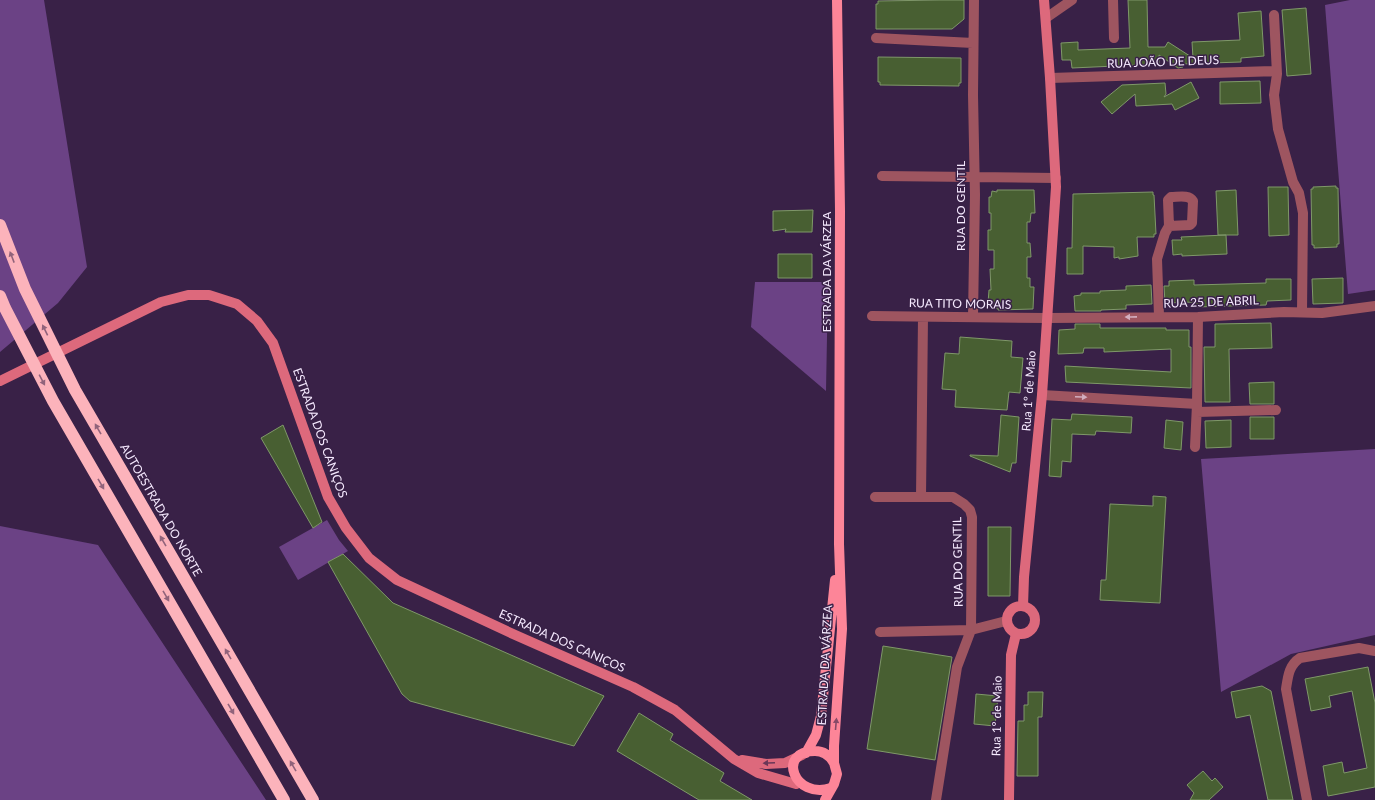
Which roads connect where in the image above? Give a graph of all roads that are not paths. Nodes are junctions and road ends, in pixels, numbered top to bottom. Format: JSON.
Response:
{"nodes":[{"id":1,"x":837,"y":0,"type":"edge"},
{"id":2,"x":974,"y":0,"type":"edge"},
{"id":3,"x":1044,"y":0,"type":"edge"},
{"id":4,"x":1072,"y":0,"type":"edge"},
{"id":5,"x":1113,"y":0,"type":"edge"},
{"id":6,"x":1274,"y":15,"type":"dead end"},
{"id":7,"x":1046,"y":18,"type":"junction"},
{"id":8,"x":876,"y":38,"type":"dead end"},
{"id":9,"x":1114,"y":38,"type":"dead end"},
{"id":10,"x":973,"y":43,"type":"junction"},
{"id":11,"x":1276,"y":71,"type":"junction"},
{"id":12,"x":1050,"y":78,"type":"junction"},
{"id":13,"x":882,"y":176,"type":"dead end"},
{"id":14,"x":975,"y":178,"type":"junction"},
{"id":15,"x":1056,"y":178,"type":"junction"},
{"id":16,"x":0,"y":225,"type":"edge"},
{"id":17,"x":1169,"y":226,"type":"dead end"},
{"id":18,"x":0,"y":296,"type":"edge"},
{"id":19,"x":1375,"y":306,"type":"edge"},
{"id":20,"x":1302,"y":312,"type":"junction"},
{"id":21,"x":872,"y":316,"type":"dead end"},
{"id":22,"x":1159,"y":316,"type":"junction"},
{"id":23,"x":922,"y":317,"type":"junction"},
{"id":24,"x":973,"y":317,"type":"junction"},
{"id":25,"x":1198,"y":317,"type":"junction"},
{"id":26,"x":1047,"y":318,"type":"junction"},
{"id":27,"x":0,"y":381,"type":"edge"},
{"id":28,"x":1042,"y":395,"type":"junction"},
{"id":29,"x":1197,"y":408,"type":"junction"},
{"id":30,"x":1276,"y":410,"type":"dead end"},
{"id":31,"x":1195,"y":447,"type":"dead end"},
{"id":32,"x":875,"y":497,"type":"dead end"},
{"id":33,"x":921,"y":497,"type":"junction"},
{"id":34,"x":839,"y":544,"type":"junction"},
{"id":35,"x":1022,"y":606,"type":"junction"},
{"id":36,"x":1006,"y":621,"type":"junction"},
{"id":37,"x":971,"y":630,"type":"junction"},
{"id":38,"x":880,"y":632,"type":"dead end"},
{"id":39,"x":1016,"y":634,"type":"junction"},
{"id":40,"x":1375,"y":651,"type":"edge"},
{"id":41,"x":804,"y":754,"type":"junction"},
{"id":42,"x":734,"y":759,"type":"junction"},
{"id":43,"x":834,"y":763,"type":"junction"},
{"id":44,"x":830,"y":788,"type":"junction"},
{"id":45,"x":799,"y":789,"type":"junction"},
{"id":46,"x":284,"y":800,"type":"edge"},
{"id":47,"x":313,"y":800,"type":"edge"},
{"id":48,"x":825,"y":800,"type":"edge"},
{"id":49,"x":936,"y":800,"type":"edge"},
{"id":50,"x":1009,"y":800,"type":"edge"},
{"id":51,"x":1308,"y":800,"type":"edge"}],
"edges":[{"from":1,"to":34,"type":"main road","name":"ESTRADA DA VÁRZEA"},
{"from":2,"to":10,"type":"street","name":"RUA DO GENTIL"},
{"from":3,"to":7,"type":"street","name":"Rua 1º de Maio"},
{"from":4,"to":7,"type":"street"},
{"from":5,"to":9,"type":"street"},
{"from":6,"to":11,"type":"street"},
{"from":7,"to":12,"type":"street","name":"Rua 1º de Maio"},
{"from":8,"to":10,"type":"street"},
{"from":10,"to":14,"type":"street","name":"RUA DO GENTIL"},
{"from":11,"to":12,"type":"street","name":"RUA JOÃO DE DEUS"},
{"from":11,"to":20,"type":"street"},
{"from":12,"to":15,"type":"street","name":"Rua 1º de Maio"},
{"from":13,"to":14,"type":"street"},
{"from":14,"to":15,"type":"street"},
{"from":14,"to":24,"type":"street","name":"RUA DO GENTIL"},
{"from":15,"to":26,"type":"street","name":"Rua 1º de Maio"},
{"from":47,"to":16,"type":"highway","name":"AUTOESTRADA DO NORTE","one_way":true},
{"from":17,"to":22,"type":"street"},
{"from":18,"to":46,"type":"highway","one_way":true},
{"from":19,"to":20,"type":"street","name":"RUA 25 DE ABRIL"},
{"from":20,"to":25,"type":"street","name":"RUA 25 DE ABRIL"},
{"from":21,"to":23,"type":"street","name":"RUA TITO MORAIS"},
{"from":22,"to":25,"type":"street","name":"RUA 25 DE ABRIL"},
{"from":22,"to":26,"type":"street","name":"RUA 25 DE ABRIL","one_way":true},
{"from":23,"to":24,"type":"street","name":"RUA TITO MORAIS"},
{"from":23,"to":33,"type":"street"},
{"from":24,"to":26,"type":"street","name":"RUA TITO MORAIS"},
{"from":25,"to":29,"type":"street"},
{"from":26,"to":28,"type":"street","name":"Rua 1º de Maio"},
{"from":27,"to":42,"type":"street","name":"ESTRADA DOS CANIÇOS"},
{"from":28,"to":29,"type":"street","one_way":true},
{"from":28,"to":35,"type":"street","name":"Rua 1º de Maio"},
{"from":29,"to":30,"type":"street"},
{"from":29,"to":31,"type":"street"},
{"from":32,"to":33,"type":"street","name":"RUA DO GENTIL"},
{"from":33,"to":37,"type":"street","name":"RUA DO GENTIL"},
{"from":34,"to":41,"type":"main road","name":"ESTRADA DA VÁRZEA"},
{"from":43,"to":34,"type":"main road","name":"ESTRADA DA VÁRZEA","one_way":true},
{"from":35,"to":36,"type":"street"},
{"from":35,"to":39,"type":"street"},
{"from":36,"to":37,"type":"street"},
{"from":36,"to":39,"type":"street"},
{"from":37,"to":38,"type":"street"},
{"from":37,"to":49,"type":"street"},
{"from":39,"to":50,"type":"street","name":"Rua 1º de Maio"},
{"from":40,"to":51,"type":"street"},
{"from":41,"to":42,"type":"street","one_way":true},
{"from":41,"to":43,"type":"main road"},
{"from":41,"to":45,"type":"main road","name":"ESTRADA DA VÁRZEA"},
{"from":42,"to":45,"type":"street","name":"ESTRADA DOS CANIÇOS"},
{"from":43,"to":44,"type":"main road","name":"ESTRADA DA VÁRZEA"},
{"from":44,"to":45,"type":"main road"},
{"from":44,"to":48,"type":"main road","name":"ESTRADA DA VÁRZEA"}]}
